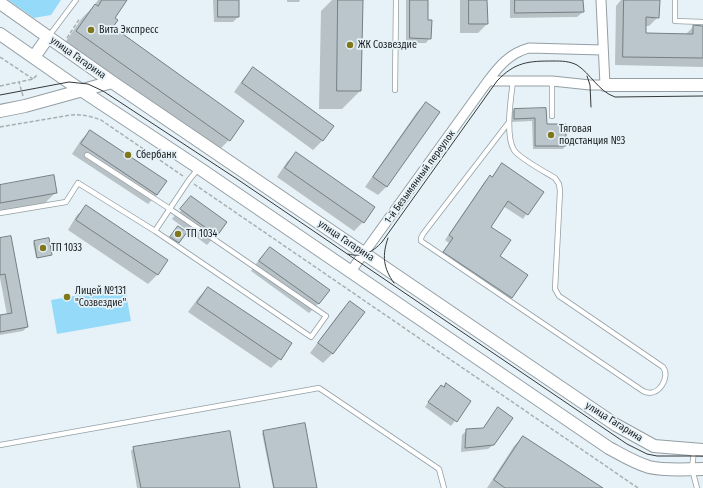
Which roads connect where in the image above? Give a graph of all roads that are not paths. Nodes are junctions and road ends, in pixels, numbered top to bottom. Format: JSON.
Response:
{"nodes":[{"id":1,"x":76,"y":0,"type":"edge"},
{"id":2,"x":396,"y":0,"type":"edge"},
{"id":3,"x":601,"y":0,"type":"edge"},
{"id":4,"x":676,"y":0,"type":"edge"},
{"id":5,"x":0,"y":3,"type":"edge"},
{"id":6,"x":703,"y":22,"type":"edge"},
{"id":7,"x":0,"y":34,"type":"edge"},
{"id":8,"x":48,"y":37,"type":"junction"},
{"id":9,"x":602,"y":50,"type":"junction"},
{"id":10,"x":34,"y":57,"type":"junction"},
{"id":11,"x":552,"y":80,"type":"junction"},
{"id":12,"x":488,"y":81,"type":"junction"},
{"id":13,"x":513,"y":81,"type":"junction"},
{"id":14,"x":112,"y":82,"type":"junction"},
{"id":15,"x":605,"y":85,"type":"junction"},
{"id":16,"x":703,"y":85,"type":"edge"},
{"id":17,"x":395,"y":90,"type":"dead end"},
{"id":18,"x":82,"y":91,"type":"junction"},
{"id":19,"x":0,"y":111,"type":"edge"},
{"id":20,"x":552,"y":116,"type":"dead end"},
{"id":21,"x":508,"y":122,"type":"junction"},
{"id":22,"x":87,"y":155,"type":"dead end"},
{"id":23,"x":199,"y":168,"type":"junction"},
{"id":24,"x":170,"y":209,"type":"junction"},
{"id":25,"x":0,"y":213,"type":"edge"},
{"id":26,"x":155,"y":231,"type":"junction"},
{"id":27,"x":364,"y":254,"type":"junction"},
{"id":28,"x":351,"y":272,"type":"junction"},
{"id":29,"x":0,"y":445,"type":"edge"},
{"id":30,"x":698,"y":450,"type":"edge"},
{"id":31,"x":697,"y":469,"type":"edge"},
{"id":32,"x":444,"y":488,"type":"edge"},
{"id":33,"x":697,"y":488,"type":"edge"}],
"edges":[{"from":1,"to":8,"type":"lane"},
{"from":2,"to":17,"type":"lane"},
{"from":3,"to":9,"type":"street"},
{"from":4,"to":6,"type":"lane"},
{"from":5,"to":8,"type":"main road","name":"улица Гагарина"},
{"from":7,"to":10,"type":"main road"},
{"from":8,"to":10,"type":"main road"},
{"from":8,"to":14,"type":"main road","name":"улица Гагарина"},
{"from":9,"to":12,"type":"street","name":"1-й Безымянный переулок"},
{"from":9,"to":15,"type":"street"},
{"from":10,"to":18,"type":"main road"},
{"from":11,"to":13,"type":"street"},
{"from":11,"to":15,"type":"street"},
{"from":11,"to":20,"type":"lane"},
{"from":12,"to":13,"type":"street"},
{"from":12,"to":27,"type":"street","name":"1-й Безымянный переулок"},
{"from":13,"to":21,"type":"lane"},
{"from":14,"to":18,"type":"main road"},
{"from":14,"to":27,"type":"main road","name":"улица Гагарина"},
{"from":15,"to":16,"type":"main road"},
{"from":18,"to":19,"type":"main road"},
{"from":18,"to":23,"type":"main road"},
{"from":21,"to":21,"type":"lane"},
{"from":22,"to":24,"type":"lane"},
{"from":23,"to":24,"type":"lane"},
{"from":23,"to":28,"type":"main road"},
{"from":24,"to":26,"type":"lane"},
{"from":24,"to":26,"type":"lane"},
{"from":25,"to":26,"type":"lane"},
{"from":27,"to":28,"type":"street","name":"1-й Безымянный переулок"},
{"from":27,"to":30,"type":"main road","name":"улица Гагарина"},
{"from":28,"to":31,"type":"main road"},
{"from":29,"to":32,"type":"lane"},
{"from":30,"to":31,"type":"lane"},
{"from":31,"to":33,"type":"lane"}]}
